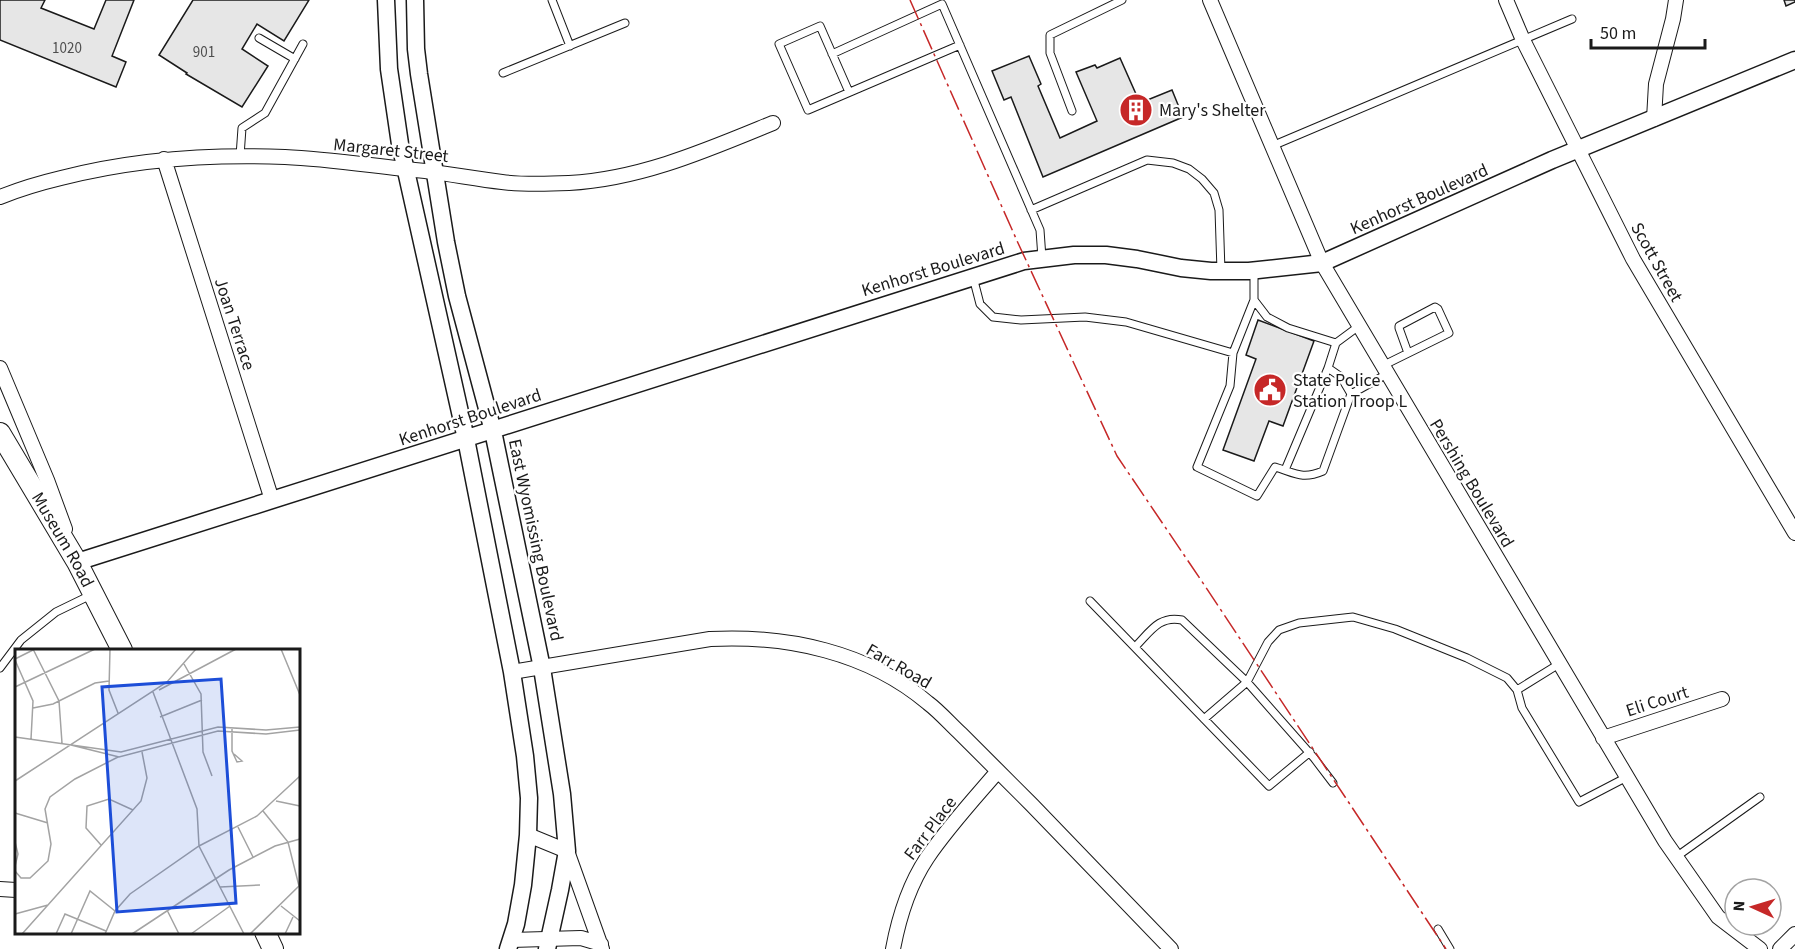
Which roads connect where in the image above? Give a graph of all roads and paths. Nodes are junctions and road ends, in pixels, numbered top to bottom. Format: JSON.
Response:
{"nodes":[{"id":1,"x":386,"y":0,"type":"edge"},
{"id":2,"x":415,"y":0,"type":"edge"},
{"id":3,"x":552,"y":0,"type":"edge"},
{"id":4,"x":1122,"y":0,"type":"edge"},
{"id":5,"x":1210,"y":0,"type":"edge"},
{"id":6,"x":1506,"y":0,"type":"edge"},
{"id":7,"x":1676,"y":0,"type":"edge"},
{"id":8,"x":1572,"y":19,"type":"dead end"},
{"id":9,"x":625,"y":23,"type":"dead end"},
{"id":10,"x":259,"y":38,"type":"dead end"},
{"id":11,"x":1523,"y":40,"type":"junction"},
{"id":12,"x":303,"y":44,"type":"dead end"},
{"id":13,"x":960,"y":45,"type":"junction"},
{"id":14,"x":570,"y":46,"type":"junction"},
{"id":15,"x":832,"y":54,"type":"junction"},
{"id":16,"x":295,"y":59,"type":"junction"},
{"id":17,"x":1795,"y":60,"type":"edge"},
{"id":18,"x":503,"y":73,"type":"dead end"},
{"id":19,"x":849,"y":92,"type":"junction"},
{"id":20,"x":1072,"y":111,"type":"dead end"},
{"id":21,"x":1654,"y":119,"type":"junction"},
{"id":22,"x":773,"y":123,"type":"dead end"},
{"id":23,"x":1272,"y":146,"type":"junction"},
{"id":24,"x":1578,"y":150,"type":"junction"},
{"id":25,"x":240,"y":156,"type":"junction"},
{"id":26,"x":164,"y":159,"type":"junction"},
{"id":27,"x":407,"y":170,"type":"junction"},
{"id":28,"x":436,"y":172,"type":"junction"},
{"id":29,"x":0,"y":197,"type":"edge"},
{"id":30,"x":1031,"y":210,"type":"junction"},
{"id":31,"x":1042,"y":258,"type":"junction"},
{"id":32,"x":1322,"y":263,"type":"junction"},
{"id":33,"x":1254,"y":270,"type":"junction"},
{"id":34,"x":1221,"y":271,"type":"junction"},
{"id":35,"x":973,"y":277,"type":"junction"},
{"id":36,"x":1254,"y":300,"type":"junction"},
{"id":37,"x":1359,"y":326,"type":"junction"},
{"id":38,"x":1336,"y":343,"type":"junction"},
{"id":39,"x":1233,"y":353,"type":"junction"},
{"id":40,"x":1408,"y":353,"type":"junction"},
{"id":41,"x":0,"y":368,"type":"edge"},
{"id":42,"x":1328,"y":368,"type":"junction"},
{"id":43,"x":1384,"y":370,"type":"junction"},
{"id":44,"x":1352,"y":394,"type":"junction"},
{"id":45,"x":493,"y":431,"type":"junction"},
{"id":46,"x":0,"y":433,"type":"edge"},
{"id":47,"x":466,"y":439,"type":"junction"},
{"id":48,"x":1285,"y":470,"type":"junction"},
{"id":49,"x":272,"y":500,"type":"junction"},
{"id":50,"x":1795,"y":533,"type":"edge"},
{"id":51,"x":78,"y":562,"type":"junction"},
{"id":52,"x":94,"y":594,"type":"junction"},
{"id":53,"x":1090,"y":601,"type":"dead end"},
{"id":54,"x":1135,"y":647,"type":"junction"},
{"id":55,"x":122,"y":649,"type":"edge"},
{"id":56,"x":1559,"y":664,"type":"junction"},
{"id":57,"x":0,"y":668,"type":"edge"},
{"id":58,"x":542,"y":668,"type":"junction"},
{"id":59,"x":512,"y":672,"type":"junction"},
{"id":60,"x":1247,"y":682,"type":"junction"},
{"id":61,"x":1517,"y":690,"type":"junction"},
{"id":62,"x":1722,"y":699,"type":"dead end"},
{"id":63,"x":1204,"y":718,"type":"junction"},
{"id":64,"x":1603,"y":738,"type":"junction"},
{"id":65,"x":1310,"y":752,"type":"junction"},
{"id":66,"x":998,"y":771,"type":"junction"},
{"id":67,"x":1626,"y":777,"type":"junction"},
{"id":68,"x":1333,"y":783,"type":"dead end"},
{"id":69,"x":1760,"y":797,"type":"dead end"},
{"id":70,"x":528,"y":835,"type":"junction"},
{"id":71,"x":567,"y":851,"type":"junction"},
{"id":72,"x":1676,"y":857,"type":"junction"},
{"id":73,"x":0,"y":889,"type":"edge"},
{"id":74,"x":15,"y":890,"type":"edge"},
{"id":75,"x":1438,"y":929,"type":"dead end"},
{"id":76,"x":266,"y":934,"type":"edge"},
{"id":77,"x":1795,"y":934,"type":"edge"},
{"id":78,"x":509,"y":944,"type":"edge"},
{"id":79,"x":548,"y":944,"type":"edge"},
{"id":80,"x":602,"y":947,"type":"edge"},
{"id":81,"x":273,"y":949,"type":"edge"},
{"id":82,"x":893,"y":949,"type":"edge"},
{"id":83,"x":1171,"y":949,"type":"edge"},
{"id":84,"x":1450,"y":949,"type":"edge"},
{"id":85,"x":1760,"y":949,"type":"edge"},
{"id":86,"x":1780,"y":949,"type":"edge"}],
"edges":[{"from":1,"to":27,"type":"street"},
{"from":2,"to":28,"type":"street","name":"East Wyomissing Boulevard"},
{"from":3,"to":14,"type":"lane"},
{"from":4,"to":20,"type":"lane"},
{"from":5,"to":23,"type":"street","name":"Pershing Boulevard"},
{"from":6,"to":11,"type":"street","name":"Scott Street"},
{"from":7,"to":21,"type":"street"},
{"from":8,"to":11,"type":"lane"},
{"from":9,"to":14,"type":"lane"},
{"from":10,"to":16,"type":"lane"},
{"from":11,"to":23,"type":"lane"},
{"from":11,"to":24,"type":"street","name":"Scott Street"},
{"from":12,"to":16,"type":"lane"},
{"from":13,"to":15,"type":"lane"},
{"from":13,"to":19,"type":"lane"},
{"from":13,"to":30,"type":"lane"},
{"from":14,"to":18,"type":"lane"},
{"from":15,"to":19,"type":"lane"},
{"from":15,"to":19,"type":"lane"},
{"from":16,"to":25,"type":"lane"},
{"from":17,"to":21,"type":"street","name":"Kenhorst Boulevard"},
{"from":21,"to":24,"type":"street","name":"Kenhorst Boulevard"},
{"from":22,"to":28,"type":"street","name":"Margaret Street"},
{"from":23,"to":32,"type":"street","name":"Pershing Boulevard"},
{"from":24,"to":32,"type":"street","name":"Kenhorst Boulevard"},
{"from":24,"to":50,"type":"street","name":"Scott Street"},
{"from":25,"to":26,"type":"street","name":"Margaret Street"},
{"from":25,"to":27,"type":"street","name":"Margaret Street"},
{"from":26,"to":29,"type":"street","name":"Margaret Street"},
{"from":26,"to":49,"type":"street","name":"Joan Terrace"},
{"from":27,"to":28,"type":"street","name":"Margaret Street"},
{"from":27,"to":47,"type":"street"},
{"from":28,"to":45,"type":"street","name":"East Wyomissing Boulevard"},
{"from":30,"to":31,"type":"lane"},
{"from":30,"to":34,"type":"lane"},
{"from":31,"to":34,"type":"street","name":"Kenhorst Boulevard"},
{"from":31,"to":35,"type":"street","name":"Kenhorst Boulevard"},
{"from":32,"to":33,"type":"street","name":"Kenhorst Boulevard"},
{"from":32,"to":37,"type":"street","name":"Pershing Boulevard"},
{"from":33,"to":34,"type":"street","name":"Kenhorst Boulevard"},
{"from":33,"to":36,"type":"lane"},
{"from":35,"to":39,"type":"lane"},
{"from":35,"to":45,"type":"street","name":"Kenhorst Boulevard"},
{"from":36,"to":38,"type":"lane"},
{"from":36,"to":39,"type":"lane"},
{"from":37,"to":38,"type":"lane"},
{"from":37,"to":43,"type":"street","name":"Pershing Boulevard"},
{"from":38,"to":42,"type":"lane"},
{"from":39,"to":48,"type":"lane"},
{"from":40,"to":40,"type":"lane"},
{"from":40,"to":43,"type":"lane"},
{"from":41,"to":51,"type":"street"},
{"from":42,"to":44,"type":"lane"},
{"from":42,"to":48,"type":"lane"},
{"from":43,"to":44,"type":"lane"},
{"from":43,"to":56,"type":"street","name":"Pershing Boulevard"},
{"from":44,"to":48,"type":"lane"},
{"from":45,"to":47,"type":"street","name":"Kenhorst Boulevard"},
{"from":45,"to":58,"type":"street","name":"East Wyomissing Boulevard"},
{"from":46,"to":51,"type":"main road","name":"Museum Road"},
{"from":47,"to":49,"type":"street","name":"Kenhorst Boulevard"},
{"from":47,"to":59,"type":"street"},
{"from":49,"to":51,"type":"street","name":"Kenhorst Boulevard"},
{"from":51,"to":52,"type":"main road","name":"Museum Road"},
{"from":52,"to":55,"type":"main road","name":"Museum Road"},
{"from":52,"to":57,"type":"lane"},
{"from":53,"to":54,"type":"lane"},
{"from":54,"to":60,"type":"lane"},
{"from":54,"to":63,"type":"lane"},
{"from":56,"to":61,"type":"lane"},
{"from":56,"to":64,"type":"street","name":"Pershing Boulevard"},
{"from":58,"to":59,"type":"street","name":"Farr Road"},
{"from":58,"to":66,"type":"street","name":"Farr Road"},
{"from":58,"to":71,"type":"street","name":"East Wyomissing Boulevard"},
{"from":59,"to":70,"type":"street"},
{"from":60,"to":61,"type":"lane"},
{"from":60,"to":63,"type":"lane"},
{"from":60,"to":65,"type":"lane"},
{"from":61,"to":67,"type":"lane"},
{"from":62,"to":64,"type":"street","name":"Eli Court"},
{"from":63,"to":65,"type":"lane"},
{"from":64,"to":67,"type":"street","name":"Pershing Boulevard"},
{"from":65,"to":68,"type":"lane"},
{"from":66,"to":82,"type":"street","name":"Farr Place"},
{"from":66,"to":83,"type":"street","name":"Farr Road"},
{"from":67,"to":72,"type":"street","name":"Pershing Boulevard"},
{"from":69,"to":72,"type":"lane"},
{"from":70,"to":71,"type":"street"},
{"from":70,"to":78,"type":"street"},
{"from":71,"to":79,"type":"street","name":"East Wyomissing Boulevard"},
{"from":71,"to":80,"type":"street"},
{"from":72,"to":85,"type":"street","name":"Pershing Boulevard"},
{"from":73,"to":74,"type":"street"},
{"from":75,"to":84,"type":"lane"},
{"from":76,"to":81,"type":"main road"},
{"from":77,"to":86,"type":"street"},
{"from":78,"to":79,"type":"street"},
{"from":79,"to":80,"type":"street"}]}
